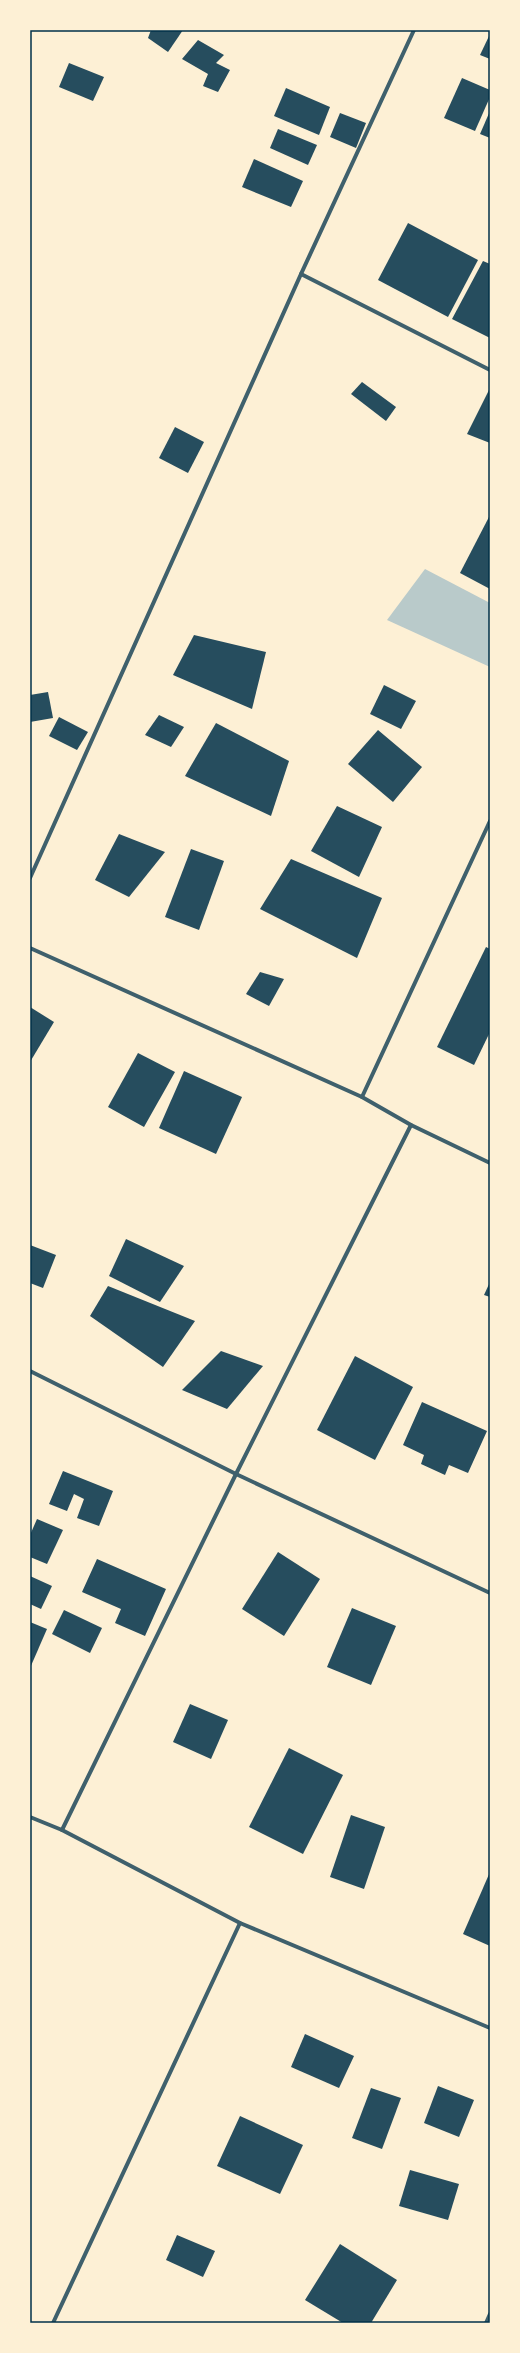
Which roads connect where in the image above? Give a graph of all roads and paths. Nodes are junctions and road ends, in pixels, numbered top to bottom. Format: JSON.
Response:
{"nodes":[{"id":1,"x":414,"y":30,"type":"edge"},
{"id":2,"x":301,"y":274,"type":"junction"},
{"id":3,"x":490,"y":370,"type":"edge"},
{"id":4,"x":490,"y":821,"type":"edge"},
{"id":5,"x":30,"y":878,"type":"edge"},
{"id":6,"x":30,"y":948,"type":"edge"},
{"id":7,"x":362,"y":1097,"type":"junction"},
{"id":8,"x":412,"y":1124,"type":"junction"},
{"id":9,"x":490,"y":1163,"type":"edge"},
{"id":10,"x":30,"y":1371,"type":"edge"},
{"id":11,"x":236,"y":1474,"type":"junction"},
{"id":12,"x":490,"y":1593,"type":"edge"},
{"id":13,"x":30,"y":1816,"type":"edge"},
{"id":14,"x":62,"y":1830,"type":"junction"},
{"id":15,"x":240,"y":1923,"type":"junction"},
{"id":16,"x":490,"y":2028,"type":"edge"},
{"id":17,"x":490,"y":2314,"type":"edge"},
{"id":18,"x":53,"y":2323,"type":"edge"},
{"id":19,"x":486,"y":2323,"type":"edge"}],
"edges":[{"from":1,"to":2,"type":"street"},
{"from":2,"to":3,"type":"street"},
{"from":2,"to":5,"type":"street"},
{"from":4,"to":7,"type":"street"},
{"from":6,"to":7,"type":"street"},
{"from":7,"to":8,"type":"street"},
{"from":8,"to":9,"type":"street"},
{"from":8,"to":11,"type":"street"},
{"from":10,"to":11,"type":"street"},
{"from":11,"to":12,"type":"street"},
{"from":11,"to":14,"type":"street"},
{"from":13,"to":14,"type":"street"},
{"from":14,"to":15,"type":"street"},
{"from":15,"to":16,"type":"street"},
{"from":15,"to":18,"type":"street"},
{"from":17,"to":19,"type":"street"}]}
